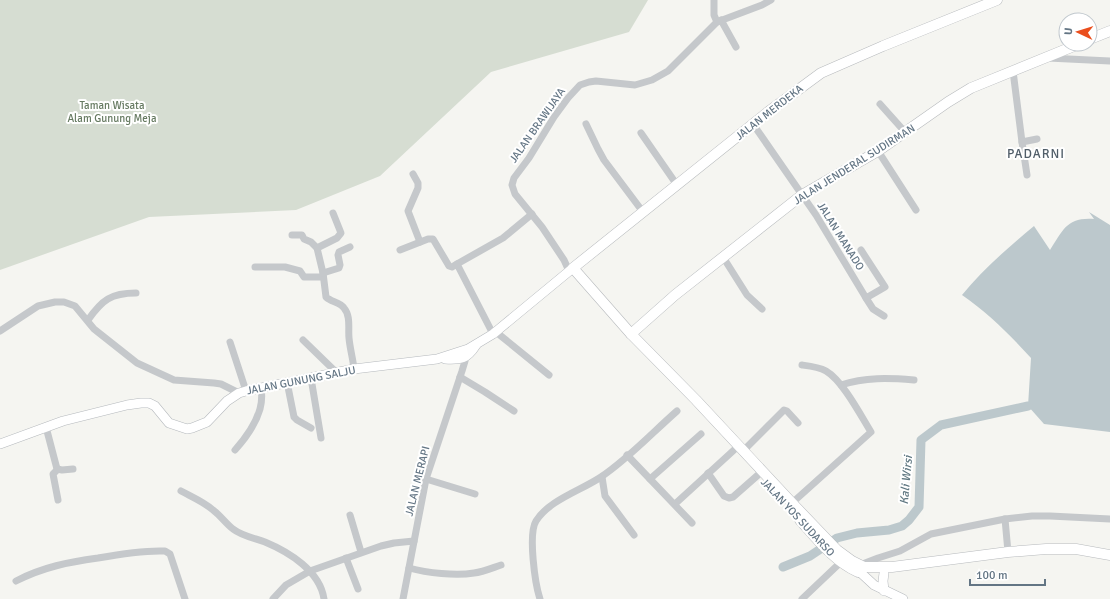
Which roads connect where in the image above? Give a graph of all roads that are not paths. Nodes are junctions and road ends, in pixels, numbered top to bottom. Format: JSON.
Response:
{"nodes":[{"id":1,"x":714,"y":0,"type":"edge"},
{"id":2,"x":771,"y":0,"type":"edge"},
{"id":3,"x":997,"y":0,"type":"edge"},
{"id":4,"x":719,"y":21,"type":"junction"},
{"id":5,"x":1110,"y":31,"type":"edge"},
{"id":6,"x":1098,"y":36,"type":"edge"},
{"id":7,"x":736,"y":47,"type":"dead end"},
{"id":8,"x":1067,"y":52,"type":"edge"},
{"id":9,"x":1062,"y":55,"type":"junction"},
{"id":10,"x":1110,"y":61,"type":"edge"},
{"id":11,"x":1013,"y":71,"type":"junction"},
{"id":12,"x":880,"y":104,"type":"dead end"},
{"id":13,"x":586,"y":124,"type":"dead end"},
{"id":14,"x":752,"y":124,"type":"junction"},
{"id":15,"x":905,"y":132,"type":"junction"},
{"id":16,"x":641,"y":133,"type":"dead end"},
{"id":17,"x":1038,"y":139,"type":"dead end"},
{"id":18,"x":1022,"y":142,"type":"junction"},
{"id":19,"x":878,"y":151,"type":"junction"},
{"id":20,"x":413,"y":174,"type":"dead end"},
{"id":21,"x":1027,"y":175,"type":"dead end"},
{"id":22,"x":678,"y":184,"type":"junction"},
{"id":23,"x":802,"y":195,"type":"junction"},
{"id":24,"x":916,"y":210,"type":"dead end"},
{"id":25,"x":643,"y":212,"type":"junction"},
{"id":26,"x":333,"y":213,"type":"dead end"},
{"id":27,"x":532,"y":214,"type":"junction"},
{"id":28,"x":292,"y":235,"type":"dead end"},
{"id":29,"x":420,"y":242,"type":"junction"},
{"id":30,"x":350,"y":247,"type":"dead end"},
{"id":31,"x":317,"y":248,"type":"junction"},
{"id":32,"x":400,"y":250,"type":"dead end"},
{"id":33,"x":861,"y":250,"type":"dead end"},
{"id":34,"x":723,"y":257,"type":"junction"},
{"id":35,"x":457,"y":264,"type":"junction"},
{"id":36,"x":256,"y":266,"type":"dead end"},
{"id":37,"x":571,"y":270,"type":"junction"},
{"id":38,"x":323,"y":275,"type":"junction"},
{"id":39,"x":136,"y":293,"type":"dead end"},
{"id":40,"x":866,"y":298,"type":"junction"},
{"id":41,"x":762,"y":309,"type":"dead end"},
{"id":42,"x":884,"y":316,"type":"dead end"},
{"id":43,"x":88,"y":320,"type":"junction"},
{"id":44,"x":0,"y":331,"type":"edge"},
{"id":45,"x":494,"y":333,"type":"junction"},
{"id":46,"x":631,"y":334,"type":"junction"},
{"id":47,"x":303,"y":340,"type":"dead end"},
{"id":48,"x":230,"y":342,"type":"dead end"},
{"id":49,"x":462,"y":355,"type":"junction"},
{"id":50,"x":802,"y":365,"type":"dead end"},
{"id":51,"x":354,"y":369,"type":"junction"},
{"id":52,"x":337,"y":373,"type":"junction"},
{"id":53,"x":461,"y":374,"type":"junction"},
{"id":54,"x":549,"y":375,"type":"dead end"},
{"id":55,"x":311,"y":378,"type":"junction"},
{"id":56,"x":914,"y":380,"type":"dead end"},
{"id":57,"x":287,"y":382,"type":"junction"},
{"id":58,"x":841,"y":385,"type":"junction"},
{"id":59,"x":261,"y":387,"type":"junction"},
{"id":60,"x":242,"y":392,"type":"junction"},
{"id":61,"x":514,"y":411,"type":"dead end"},
{"id":62,"x":677,"y":411,"type":"dead end"},
{"id":63,"x":705,"y":414,"type":"junction"},
{"id":64,"x":798,"y":423,"type":"dead end"},
{"id":65,"x":46,"y":427,"type":"junction"},
{"id":66,"x":311,"y":428,"type":"dead end"},
{"id":67,"x":701,"y":434,"type":"dead end"},
{"id":68,"x":320,"y":438,"type":"dead end"},
{"id":69,"x":0,"y":444,"type":"edge"},
{"id":70,"x":235,"y":450,"type":"dead end"},
{"id":71,"x":738,"y":450,"type":"junction"},
{"id":72,"x":627,"y":455,"type":"junction"},
{"id":73,"x":58,"y":469,"type":"junction"},
{"id":74,"x":73,"y":469,"type":"dead end"},
{"id":75,"x":708,"y":473,"type":"junction"},
{"id":76,"x":758,"y":475,"type":"junction"},
{"id":77,"x":602,"y":477,"type":"junction"},
{"id":78,"x":426,"y":479,"type":"junction"},
{"id":79,"x":650,"y":479,"type":"junction"},
{"id":80,"x":181,"y":491,"type":"dead end"},
{"id":81,"x":475,"y":494,"type":"dead end"},
{"id":82,"x":58,"y":500,"type":"dead end"},
{"id":83,"x":792,"y":503,"type":"junction"},
{"id":84,"x":674,"y":504,"type":"junction"},
{"id":85,"x":350,"y":515,"type":"dead end"},
{"id":86,"x":1005,"y":519,"type":"junction"},
{"id":87,"x":1110,"y":519,"type":"edge"},
{"id":88,"x":692,"y":523,"type":"dead end"},
{"id":89,"x":634,"y":535,"type":"dead end"},
{"id":90,"x":823,"y":539,"type":"junction"},
{"id":91,"x":414,"y":541,"type":"junction"},
{"id":92,"x":361,"y":552,"type":"junction"},
{"id":93,"x":835,"y":552,"type":"junction"},
{"id":94,"x":1008,"y":552,"type":"junction"},
{"id":95,"x":1110,"y":555,"type":"edge"},
{"id":96,"x":346,"y":558,"type":"junction"},
{"id":97,"x":962,"y":561,"type":"junction"},
{"id":98,"x":1110,"y":561,"type":"edge"},
{"id":99,"x":841,"y":562,"type":"junction"},
{"id":100,"x":501,"y":565,"type":"dead end"},
{"id":101,"x":410,"y":568,"type":"junction"},
{"id":102,"x":860,"y":569,"type":"junction"},
{"id":103,"x":310,"y":571,"type":"junction"},
{"id":104,"x":884,"y":573,"type":"junction"},
{"id":105,"x":16,"y":581,"type":"dead end"},
{"id":106,"x":358,"y":589,"type":"dead end"},
{"id":107,"x":884,"y":591,"type":"junction"},
{"id":108,"x":185,"y":599,"type":"edge"},
{"id":109,"x":273,"y":599,"type":"edge"},
{"id":110,"x":324,"y":599,"type":"edge"},
{"id":111,"x":402,"y":599,"type":"edge"},
{"id":112,"x":540,"y":599,"type":"edge"},
{"id":113,"x":802,"y":599,"type":"edge"},
{"id":114,"x":903,"y":599,"type":"edge"}],
"edges":[{"from":1,"to":4,"type":"street"},
{"from":2,"to":4,"type":"street","name":"JALAN BRAWIJAYA"},
{"from":3,"to":14,"type":"highway","name":"JALAN MERDEKA"},
{"from":4,"to":7,"type":"street"},
{"from":4,"to":27,"type":"street","name":"JALAN BRAWIJAYA"},
{"from":5,"to":6,"type":"highway"},
{"from":8,"to":9,"type":"highway","name":"JALAN JENDERAL SUDIRMAN"},
{"from":9,"to":10,"type":"street"},
{"from":9,"to":11,"type":"highway","name":"JALAN JENDERAL SUDIRMAN"},
{"from":11,"to":15,"type":"highway","name":"JALAN JENDERAL SUDIRMAN"},
{"from":11,"to":18,"type":"street"},
{"from":12,"to":15,"type":"street"},
{"from":13,"to":25,"type":"street"},
{"from":14,"to":22,"type":"highway","name":"JALAN MERDEKA"},
{"from":14,"to":23,"type":"street","name":"JALAN MANADO"},
{"from":15,"to":19,"type":"highway","name":"JALAN JENDERAL SUDIRMAN"},
{"from":16,"to":22,"type":"street"},
{"from":17,"to":18,"type":"street"},
{"from":18,"to":21,"type":"street"},
{"from":19,"to":23,"type":"highway","name":"JALAN JENDERAL SUDIRMAN"},
{"from":19,"to":24,"type":"street"},
{"from":20,"to":29,"type":"street"},
{"from":22,"to":25,"type":"highway","name":"JALAN MERDEKA"},
{"from":23,"to":34,"type":"highway","name":"JALAN JENDERAL SUDIRMAN"},
{"from":23,"to":40,"type":"street","name":"JALAN MANADO"},
{"from":25,"to":37,"type":"highway","name":"JALAN MERDEKA"},
{"from":26,"to":31,"type":"street"},
{"from":27,"to":35,"type":"street"},
{"from":27,"to":37,"type":"street","name":"JALAN BRAWIJAYA"},
{"from":28,"to":31,"type":"street"},
{"from":29,"to":32,"type":"street"},
{"from":29,"to":35,"type":"street"},
{"from":30,"to":38,"type":"street"},
{"from":31,"to":38,"type":"street"},
{"from":33,"to":40,"type":"street"},
{"from":34,"to":41,"type":"street"},
{"from":34,"to":46,"type":"highway","name":"JALAN JENDERAL SUDIRMAN"},
{"from":35,"to":45,"type":"street"},
{"from":36,"to":38,"type":"street"},
{"from":37,"to":45,"type":"main road"},
{"from":37,"to":46,"type":"highway","name":"JALAN YOS SUDARSO"},
{"from":37,"to":63,"type":"highway","name":"JALAN YOS SUDARSO"},
{"from":38,"to":51,"type":"street"},
{"from":39,"to":43,"type":"street"},
{"from":40,"to":42,"type":"street","name":"JALAN MANADO"},
{"from":43,"to":44,"type":"street"},
{"from":43,"to":60,"type":"street"},
{"from":45,"to":49,"type":"main road"},
{"from":45,"to":54,"type":"street"},
{"from":46,"to":63,"type":"highway","name":"JALAN YOS SUDARSO"},
{"from":47,"to":52,"type":"street"},
{"from":48,"to":60,"type":"street"},
{"from":49,"to":51,"type":"main road","name":"JALAN GUNUNG SALJU"},
{"from":49,"to":53,"type":"street","name":"JALAN MERAPI"},
{"from":50,"to":58,"type":"street"},
{"from":51,"to":52,"type":"main road","name":"JALAN GUNUNG SALJU"},
{"from":52,"to":55,"type":"main road","name":"JALAN GUNUNG SALJU"},
{"from":53,"to":61,"type":"street"},
{"from":53,"to":78,"type":"street","name":"JALAN MERAPI"},
{"from":55,"to":57,"type":"main road","name":"JALAN GUNUNG SALJU"},
{"from":55,"to":68,"type":"street"},
{"from":56,"to":58,"type":"street"},
{"from":57,"to":59,"type":"main road","name":"JALAN GUNUNG SALJU"},
{"from":57,"to":66,"type":"street"},
{"from":58,"to":83,"type":"street"},
{"from":59,"to":60,"type":"main road","name":"JALAN GUNUNG SALJU"},
{"from":59,"to":70,"type":"street"},
{"from":60,"to":65,"type":"main road","name":"JALAN GUNUNG SALJU"},
{"from":62,"to":72,"type":"street"},
{"from":63,"to":71,"type":"highway","name":"JALAN YOS SUDARSO"},
{"from":64,"to":71,"type":"street"},
{"from":65,"to":69,"type":"main road","name":"JALAN GUNUNG SALJU"},
{"from":65,"to":73,"type":"street"},
{"from":67,"to":79,"type":"street"},
{"from":71,"to":75,"type":"street"},
{"from":71,"to":76,"type":"highway","name":"JALAN YOS SUDARSO"},
{"from":71,"to":83,"type":"highway","name":"JALAN YOS SUDARSO"},
{"from":72,"to":77,"type":"street"},
{"from":72,"to":79,"type":"street"},
{"from":73,"to":74,"type":"street"},
{"from":73,"to":82,"type":"street"},
{"from":75,"to":76,"type":"street"},
{"from":75,"to":84,"type":"street"},
{"from":76,"to":90,"type":"highway","name":"JALAN YOS SUDARSO"},
{"from":77,"to":89,"type":"street"},
{"from":77,"to":112,"type":"street"},
{"from":78,"to":81,"type":"street"},
{"from":78,"to":91,"type":"street","name":"JALAN MERAPI"},
{"from":79,"to":84,"type":"street"},
{"from":80,"to":103,"type":"street"},
{"from":83,"to":90,"type":"highway","name":"JALAN YOS SUDARSO"},
{"from":84,"to":88,"type":"street"},
{"from":85,"to":92,"type":"street"},
{"from":86,"to":87,"type":"street"},
{"from":86,"to":94,"type":"street"},
{"from":86,"to":102,"type":"street"},
{"from":90,"to":93,"type":"highway","name":"JALAN YOS SUDARSO"},
{"from":91,"to":92,"type":"street"},
{"from":91,"to":101,"type":"street","name":"JALAN MERAPI"},
{"from":92,"to":96,"type":"street"},
{"from":93,"to":99,"type":"highway","name":"JALAN YOS SUDARSO"},
{"from":93,"to":102,"type":"highway","name":"JALAN YOS SUDARSO"},
{"from":94,"to":95,"type":"highway","name":"JALAN YOS SUDARSO"},
{"from":94,"to":97,"type":"highway","name":"JALAN YOS SUDARSO"},
{"from":96,"to":103,"type":"street"},
{"from":96,"to":106,"type":"street"},
{"from":97,"to":98,"type":"highway","name":"JALAN YOS SUDARSO"},
{"from":97,"to":102,"type":"highway","name":"JALAN YOS SUDARSO"},
{"from":97,"to":104,"type":"highway","name":"JALAN YOS SUDARSO"},
{"from":99,"to":102,"type":"highway","name":"JALAN YOS SUDARSO"},
{"from":99,"to":113,"type":"street"},
{"from":100,"to":101,"type":"street"},
{"from":101,"to":111,"type":"street","name":"JALAN MERAPI"},
{"from":102,"to":104,"type":"highway","name":"JALAN YOS SUDARSO"},
{"from":102,"to":107,"type":"main road"},
{"from":103,"to":109,"type":"street"},
{"from":103,"to":110,"type":"street"},
{"from":104,"to":107,"type":"main road"},
{"from":105,"to":108,"type":"street"},
{"from":107,"to":114,"type":"main road"}]}
